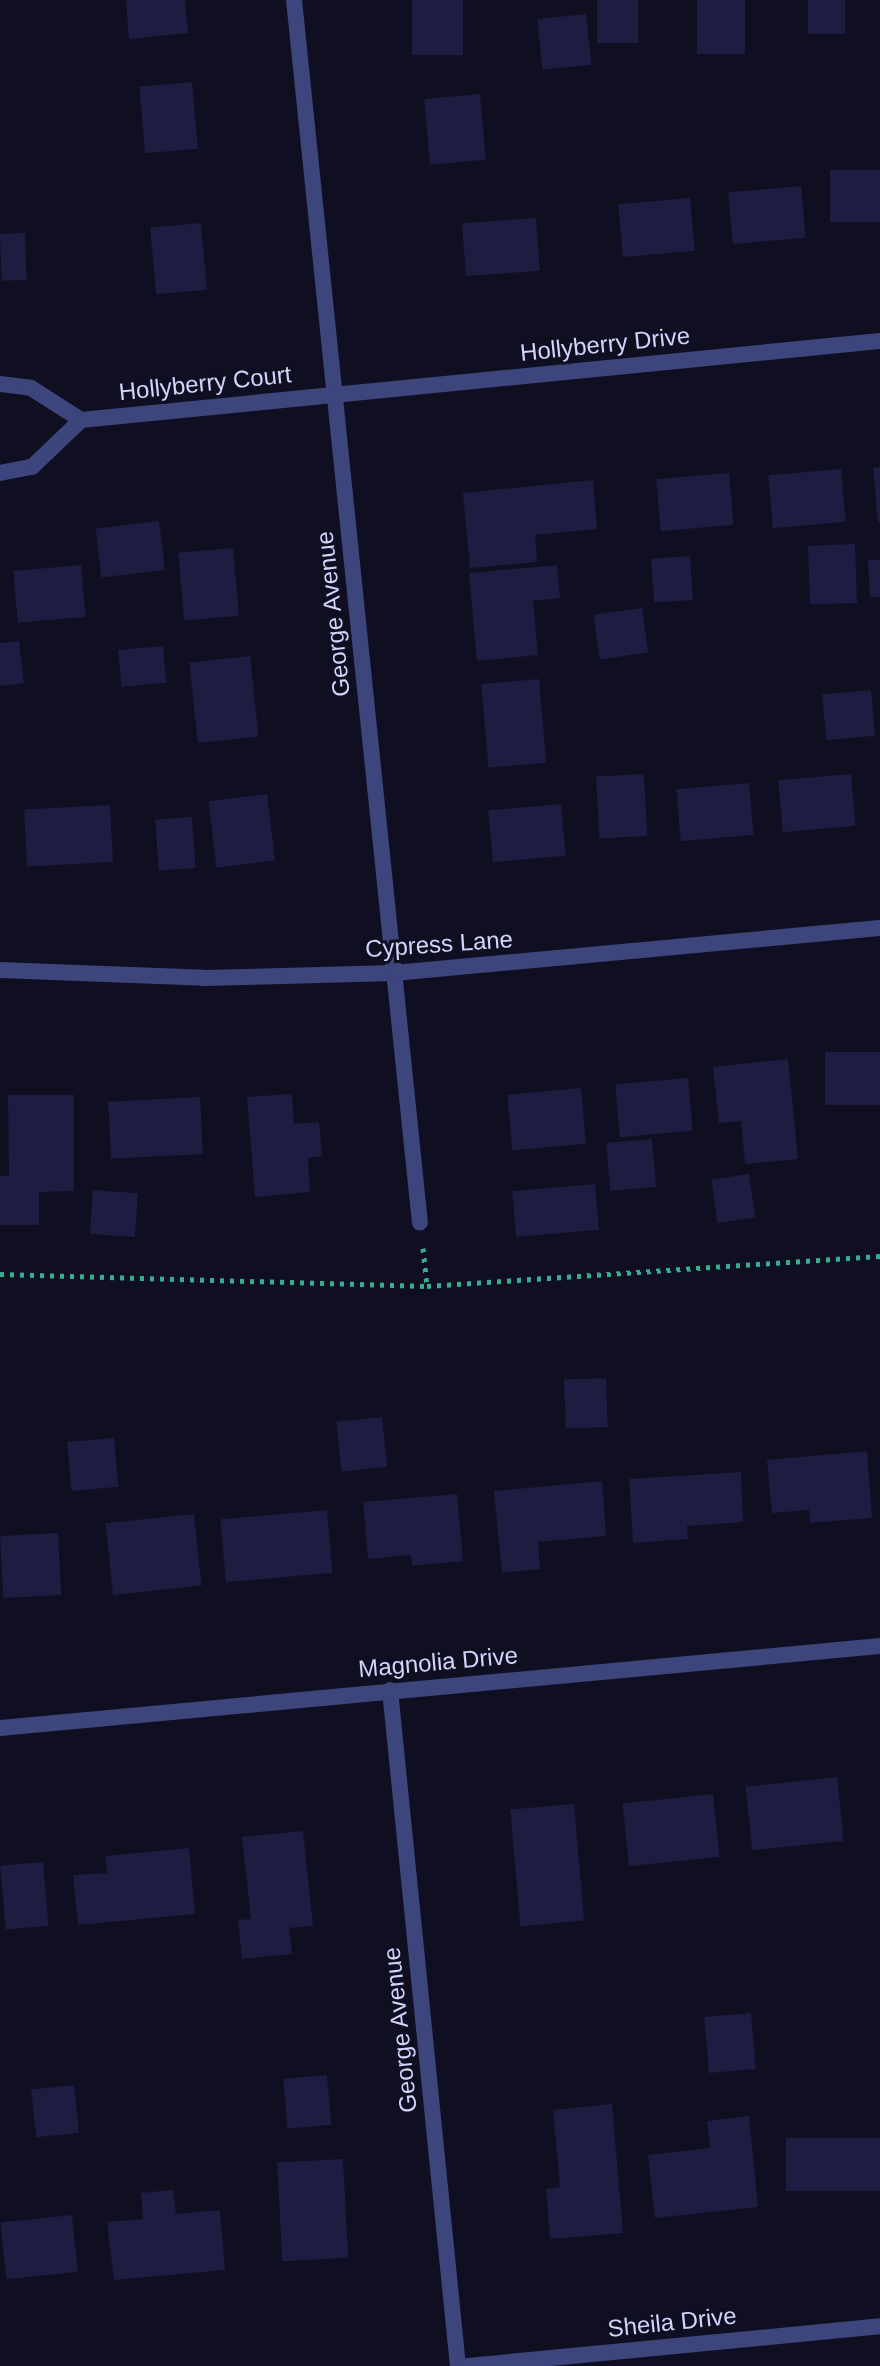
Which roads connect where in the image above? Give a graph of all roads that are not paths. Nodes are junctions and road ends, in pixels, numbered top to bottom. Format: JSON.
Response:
{"nodes":[{"id":1,"x":294,"y":0,"type":"edge"},
{"id":2,"x":880,"y":341,"type":"edge"},
{"id":3,"x":0,"y":384,"type":"edge"},
{"id":4,"x":334,"y":395,"type":"junction"},
{"id":5,"x":81,"y":420,"type":"junction"},
{"id":6,"x":0,"y":473,"type":"edge"},
{"id":7,"x":880,"y":928,"type":"edge"},
{"id":8,"x":0,"y":970,"type":"edge"},
{"id":9,"x":394,"y":973,"type":"junction"},
{"id":10,"x":420,"y":1223,"type":"road end"},
{"id":11,"x":880,"y":1646,"type":"edge"},
{"id":12,"x":390,"y":1690,"type":"junction"},
{"id":13,"x":0,"y":1728,"type":"edge"},
{"id":14,"x":880,"y":2326,"type":"edge"},
{"id":15,"x":458,"y":2366,"type":"edge"},
{"id":16,"x":468,"y":2366,"type":"edge"}],
"edges":[{"from":1,"to":4,"type":"street","name":"George Avenue"},
{"from":2,"to":4,"type":"street","name":"Hollyberry Drive"},
{"from":3,"to":5,"type":"street"},
{"from":4,"to":5,"type":"street","name":"Hollyberry Court"},
{"from":4,"to":9,"type":"street","name":"George Avenue"},
{"from":5,"to":6,"type":"street"},
{"from":7,"to":9,"type":"street","name":"Cypress Lane"},
{"from":8,"to":9,"type":"street","name":"Cypress Lane"},
{"from":9,"to":10,"type":"street","name":"George Avenue"},
{"from":11,"to":12,"type":"street","name":"Magnolia Drive"},
{"from":12,"to":13,"type":"street","name":"Magnolia Drive"},
{"from":12,"to":15,"type":"street","name":"George Avenue"},
{"from":14,"to":16,"type":"street","name":"Sheila Drive"}]}
